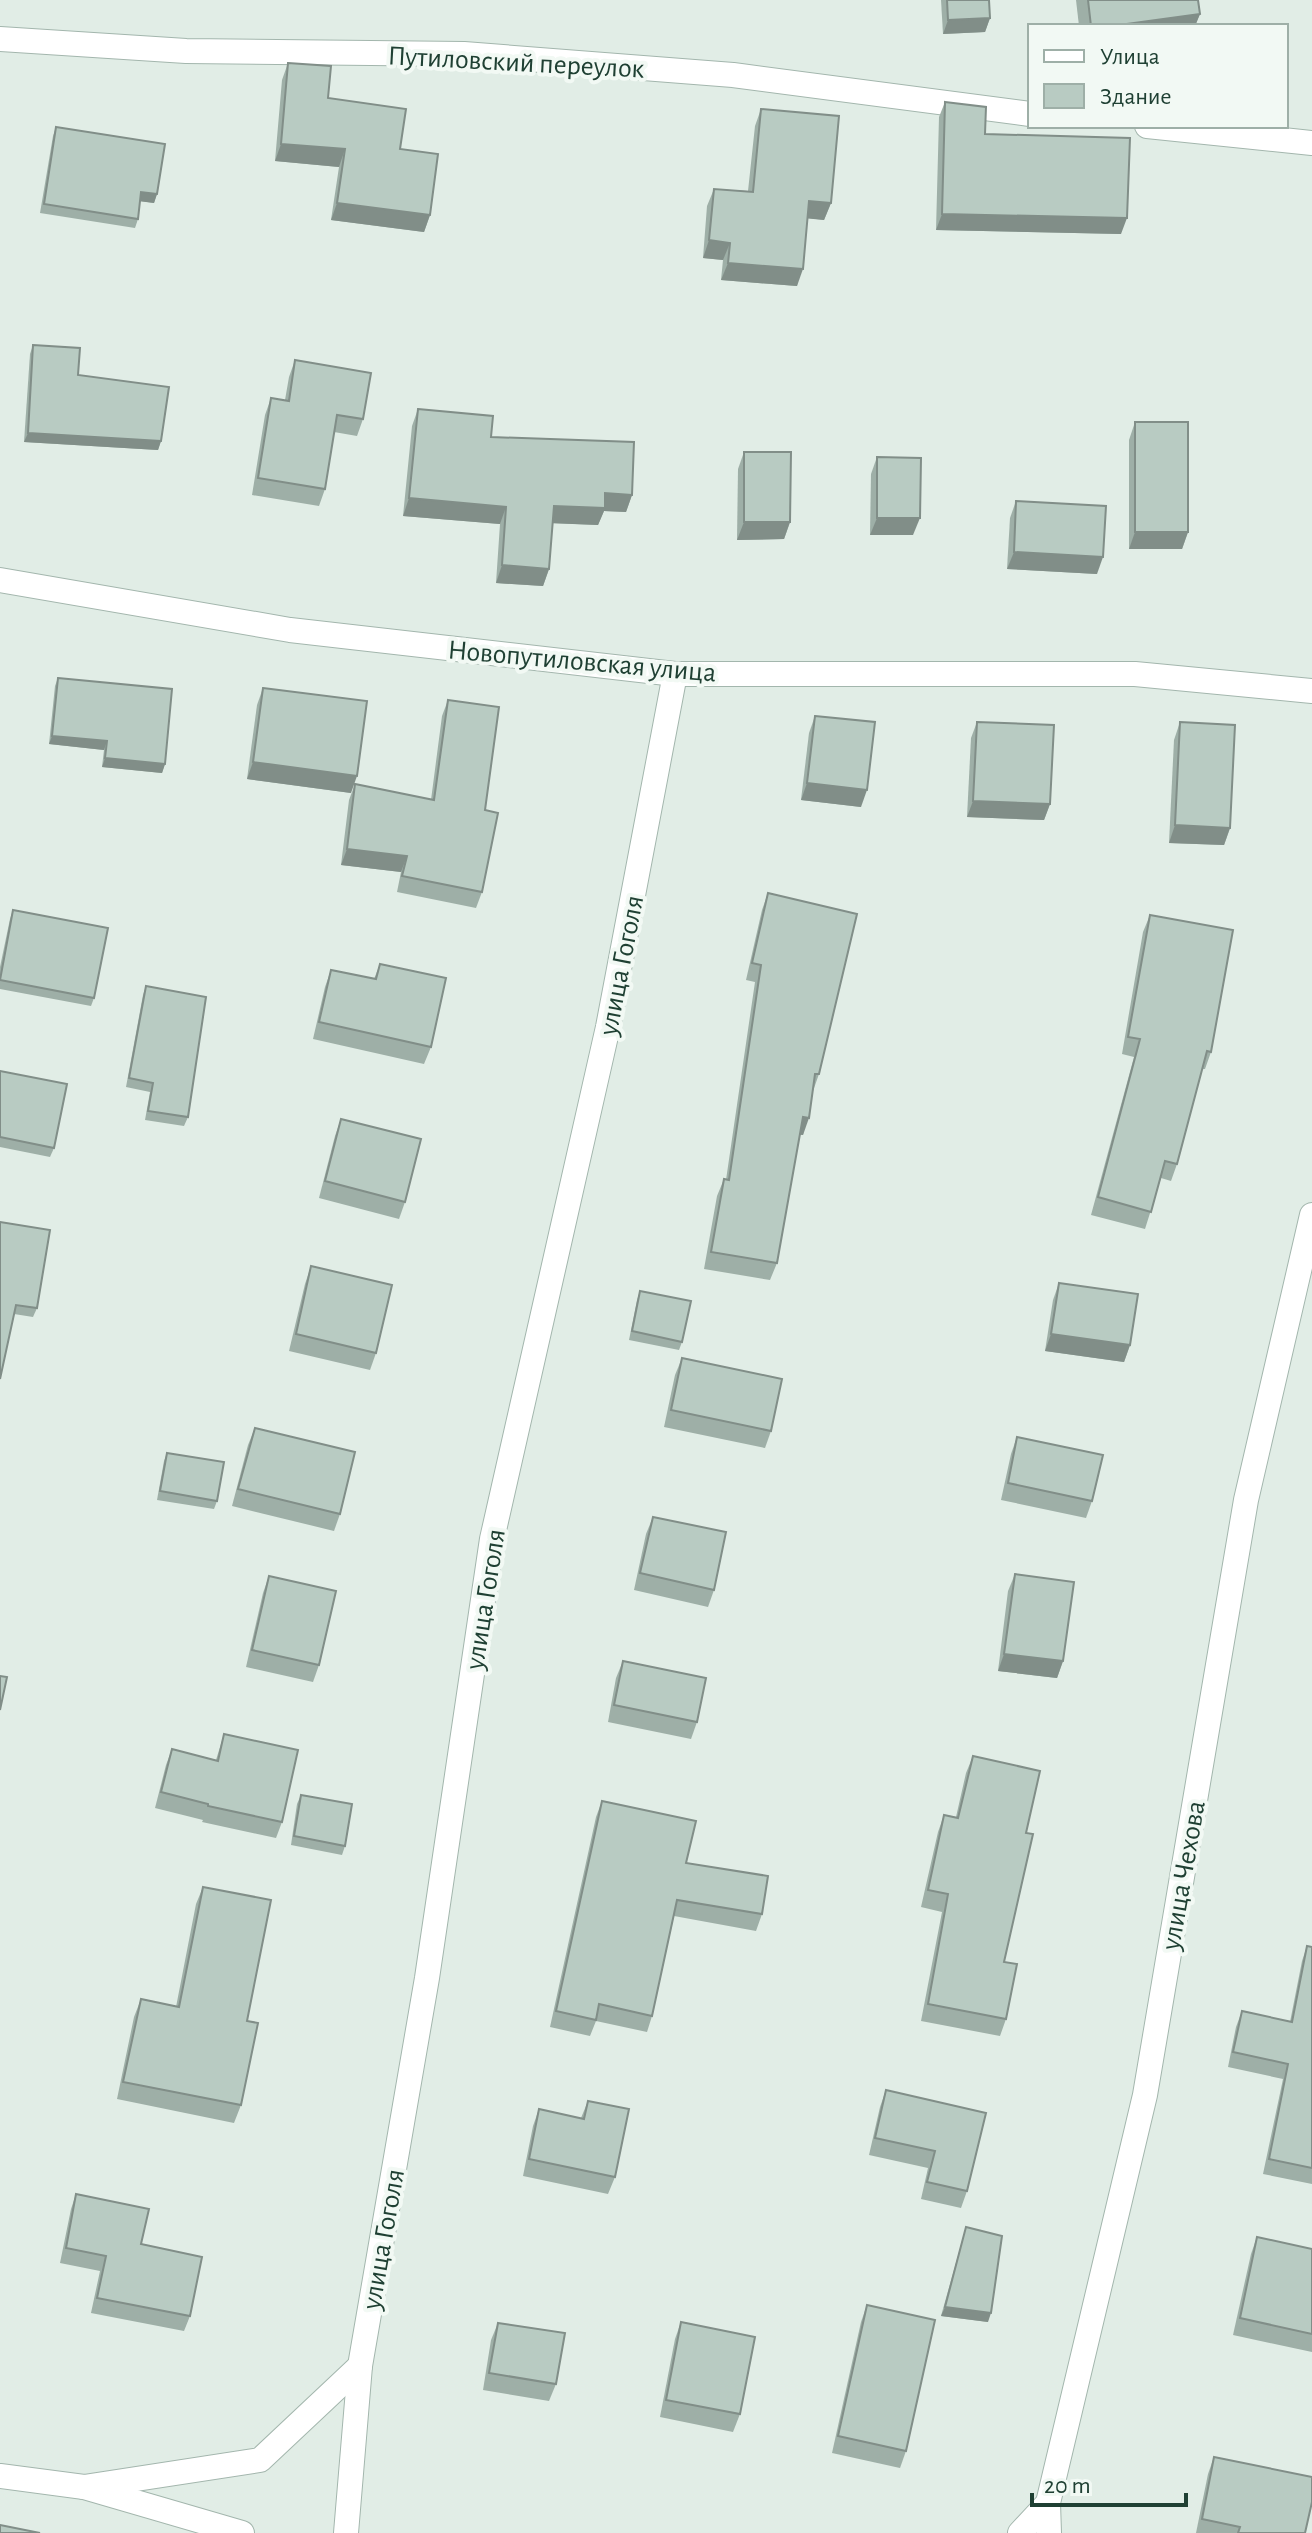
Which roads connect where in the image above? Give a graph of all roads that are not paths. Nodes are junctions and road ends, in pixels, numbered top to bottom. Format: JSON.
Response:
{"nodes":[{"id":1,"x":0,"y":39,"type":"edge"},
{"id":2,"x":1028,"y":114,"type":"edge"},
{"id":3,"x":1166,"y":128,"type":"edge"},
{"id":4,"x":1312,"y":143,"type":"edge"},
{"id":5,"x":0,"y":580,"type":"edge"},
{"id":6,"x":675,"y":674,"type":"junction"},
{"id":7,"x":1312,"y":691,"type":"edge"},
{"id":8,"x":1312,"y":1215,"type":"edge"},
{"id":9,"x":360,"y":2366,"type":"junction"},
{"id":10,"x":0,"y":2476,"type":"edge"},
{"id":11,"x":84,"y":2487,"type":"junction"},
{"id":12,"x":1048,"y":2503,"type":"junction"},
{"id":13,"x":242,"y":2533,"type":"edge"},
{"id":14,"x":346,"y":2533,"type":"edge"},
{"id":15,"x":1020,"y":2533,"type":"edge"},
{"id":16,"x":1049,"y":2533,"type":"edge"}],
"edges":[{"from":1,"to":2,"type":"street","name":"Путиловский переулок"},
{"from":3,"to":4,"type":"street"},
{"from":5,"to":6,"type":"street","name":"Новопутиловская улица"},
{"from":6,"to":7,"type":"street","name":"Новопутиловская улица"},
{"from":6,"to":9,"type":"street","name":"улица Гоголя"},
{"from":8,"to":12,"type":"street","name":"улица Чехова"},
{"from":9,"to":11,"type":"street"},
{"from":9,"to":14,"type":"street","name":"улица Гоголя"},
{"from":10,"to":11,"type":"street"},
{"from":11,"to":13,"type":"street"},
{"from":12,"to":15,"type":"street"},
{"from":12,"to":16,"type":"street","name":"улица Чехова"}]}
